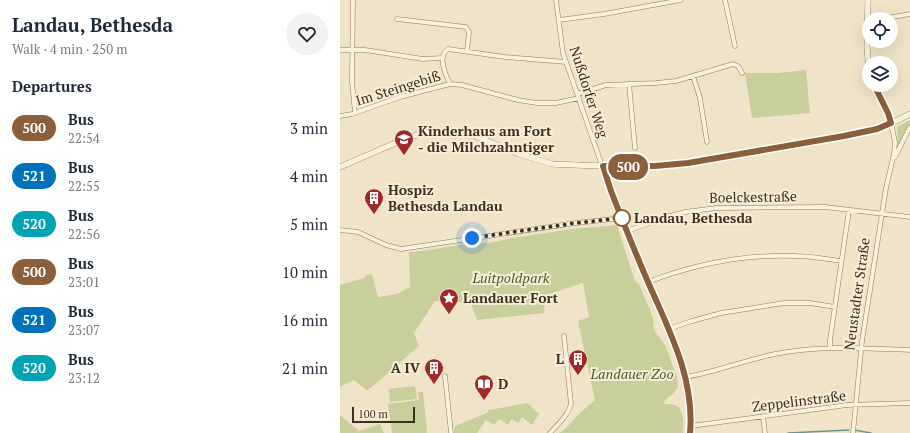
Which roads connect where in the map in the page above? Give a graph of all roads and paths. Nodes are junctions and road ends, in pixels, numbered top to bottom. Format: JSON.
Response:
{"nodes":[{"id":1,"x":353,"y":0,"type":"edge"},
{"id":2,"x":556,"y":0,"type":"edge"},
{"id":3,"x":681,"y":0,"type":"edge"},
{"id":4,"x":725,"y":0,"type":"edge"},
{"id":5,"x":868,"y":0,"type":"edge"},
{"id":6,"x":868,"y":12,"type":"edge"},
{"id":7,"x":910,"y":14,"type":"edge"},
{"id":8,"x":898,"y":16,"type":"edge"},
{"id":9,"x":397,"y":19,"type":"dead end"},
{"id":10,"x":559,"y":20,"type":"junction"},
{"id":11,"x":735,"y":46,"type":"dead end"},
{"id":12,"x":352,"y":49,"type":"junction"},
{"id":13,"x":340,"y":50,"type":"edge"},
{"id":14,"x":467,"y":51,"type":"junction"},
{"id":15,"x":441,"y":58,"type":"junction"},
{"id":16,"x":566,"y":62,"type":"junction"},
{"id":17,"x":742,"y":73,"type":"dead end"},
{"id":18,"x":693,"y":76,"type":"junction"},
{"id":19,"x":450,"y":84,"type":"junction"},
{"id":20,"x":629,"y":84,"type":"junction"},
{"id":21,"x":878,"y":92,"type":"edge"},
{"id":22,"x":578,"y":96,"type":"junction"},
{"id":23,"x":355,"y":112,"type":"junction"},
{"id":24,"x":910,"y":114,"type":"edge"},
{"id":25,"x":340,"y":116,"type":"edge"},
{"id":26,"x":891,"y":123,"type":"junction"},
{"id":27,"x":910,"y":127,"type":"edge"},
{"id":28,"x":707,"y":142,"type":"dead end"},
{"id":29,"x":636,"y":148,"type":"dead end"},
{"id":30,"x":893,"y":159,"type":"junction"},
{"id":31,"x":603,"y":166,"type":"junction"},
{"id":32,"x":340,"y":167,"type":"edge"},
{"id":33,"x":849,"y":210,"type":"junction"},
{"id":34,"x":881,"y":214,"type":"junction"},
{"id":35,"x":620,"y":215,"type":"junction"},
{"id":36,"x":910,"y":217,"type":"edge"},
{"id":37,"x":342,"y":230,"type":"edge"},
{"id":38,"x":627,"y":231,"type":"junction"},
{"id":39,"x":841,"y":261,"type":"junction"},
{"id":40,"x":648,"y":282,"type":"junction"},
{"id":41,"x":835,"y":307,"type":"junction"},
{"id":42,"x":668,"y":329,"type":"junction"},
{"id":43,"x":564,"y":336,"type":"dead end"},
{"id":44,"x":830,"y":348,"type":"junction"},
{"id":45,"x":861,"y":348,"type":"junction"},
{"id":46,"x":910,"y":350,"type":"edge"},
{"id":47,"x":446,"y":376,"type":"dead end"},
{"id":48,"x":686,"y":377,"type":"junction"},
{"id":49,"x":910,"y":403,"type":"edge"},
{"id":50,"x":856,"y":405,"type":"junction"},
{"id":51,"x":763,"y":416,"type":"junction"},
{"id":52,"x":690,"y":426,"type":"junction"},
{"id":53,"x":853,"y":431,"type":"edge"},
{"id":54,"x":765,"y":432,"type":"edge"},
{"id":55,"x":451,"y":433,"type":"edge"},
{"id":56,"x":550,"y":433,"type":"edge"},
{"id":57,"x":690,"y":433,"type":"edge"}],
"edges":[{"from":1,"to":12,"type":"street"},
{"from":2,"to":10,"type":"street","name":"Nußdorfer Weg"},
{"from":3,"to":10,"type":"street"},
{"from":4,"to":11,"type":"street"},
{"from":5,"to":6,"type":"street"},
{"from":7,"to":8,"type":"street"},
{"from":9,"to":14,"type":"street"},
{"from":10,"to":16,"type":"street","name":"Nußdorfer Weg"},
{"from":12,"to":13,"type":"street"},
{"from":12,"to":15,"type":"street"},
{"from":12,"to":23,"type":"street"},
{"from":14,"to":15,"type":"street"},
{"from":14,"to":16,"type":"street"},
{"from":15,"to":19,"type":"street"},
{"from":16,"to":22,"type":"street","name":"Nußdorfer Weg"},
{"from":17,"to":18,"type":"street","name":"Im Steingebiß"},
{"from":18,"to":20,"type":"street","name":"Im Steingebiß"},
{"from":18,"to":28,"type":"street"},
{"from":19,"to":22,"type":"street","name":"Im Steingebiß"},
{"from":19,"to":23,"type":"street","name":"Im Steingebiß"},
{"from":20,"to":22,"type":"street","name":"Im Steingebiß"},
{"from":20,"to":29,"type":"street"},
{"from":21,"to":26,"type":"street"},
{"from":22,"to":31,"type":"street","name":"Nußdorfer Weg"},
{"from":23,"to":25,"type":"street","name":"Im Steingebiß"},
{"from":24,"to":26,"type":"street"},
{"from":26,"to":30,"type":"street","name":"Neustadter Straße"},
{"from":26,"to":31,"type":"street"},
{"from":27,"to":30,"type":"street","name":"Neustadter Straße"},
{"from":30,"to":34,"type":"street","name":"Neustadter Straße"},
{"from":31,"to":32,"type":"street"},
{"from":31,"to":35,"type":"street","name":"Nußdorfer Weg"},
{"from":33,"to":34,"type":"street","name":"Boelckestraße"},
{"from":33,"to":38,"type":"street","name":"Boelckestraße"},
{"from":33,"to":39,"type":"street"},
{"from":34,"to":36,"type":"street","name":"Boelckestraße"},
{"from":34,"to":45,"type":"street","name":"Neustadter Straße"},
{"from":35,"to":37,"type":"street"},
{"from":35,"to":38,"type":"street","name":"Nußdorfer Weg"},
{"from":38,"to":40,"type":"street","name":"Nußdorfer Weg"},
{"from":39,"to":40,"type":"street"},
{"from":39,"to":41,"type":"street"},
{"from":40,"to":42,"type":"street","name":"Nußdorfer Weg"},
{"from":41,"to":42,"type":"street"},
{"from":41,"to":44,"type":"street"},
{"from":42,"to":48,"type":"street","name":"Nußdorfer Weg"},
{"from":43,"to":56,"type":"street"},
{"from":44,"to":45,"type":"street"},
{"from":44,"to":48,"type":"street"},
{"from":45,"to":46,"type":"street"},
{"from":45,"to":50,"type":"street","name":"Neustadter Straße"},
{"from":47,"to":55,"type":"street"},
{"from":48,"to":52,"type":"street","name":"Nußdorfer Weg"},
{"from":49,"to":50,"type":"street","name":"Zeppelinstraße"},
{"from":50,"to":51,"type":"street","name":"Zeppelinstraße"},
{"from":50,"to":53,"type":"street","name":"Neustadter Straße"},
{"from":51,"to":52,"type":"street","name":"Zeppelinstraße"},
{"from":51,"to":54,"type":"street"},
{"from":52,"to":57,"type":"street","name":"Nußdorfer Weg"}]}
